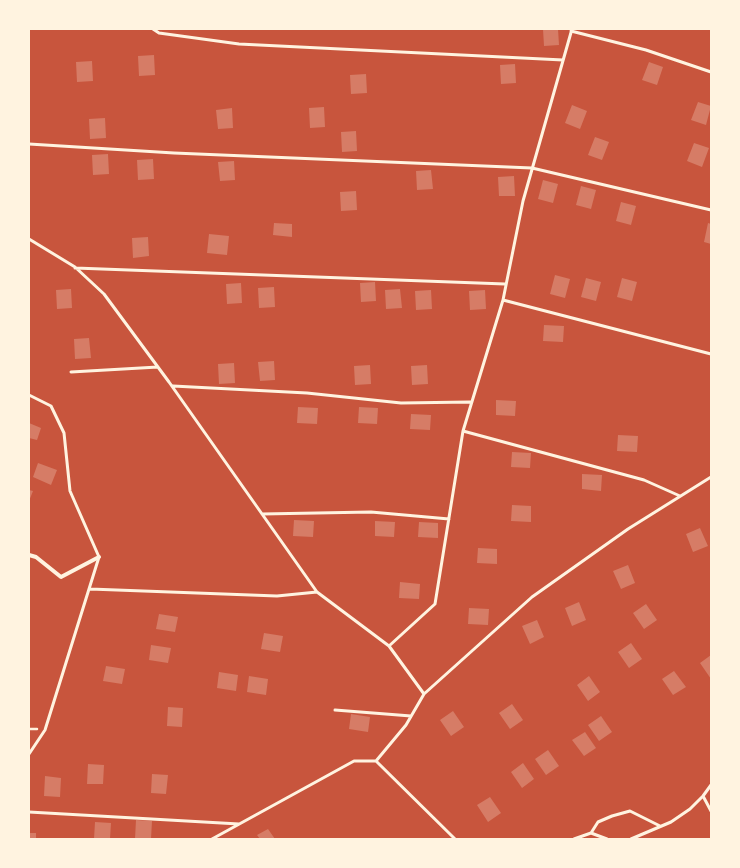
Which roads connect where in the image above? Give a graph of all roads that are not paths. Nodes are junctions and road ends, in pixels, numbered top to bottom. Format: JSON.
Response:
{"nodes":[{"id":1,"x":153,"y":29,"type":"edge"},
{"id":2,"x":571,"y":30,"type":"edge"},
{"id":3,"x":563,"y":60,"type":"junction"},
{"id":4,"x":711,"y":72,"type":"edge"},
{"id":5,"x":29,"y":144,"type":"edge"},
{"id":6,"x":532,"y":168,"type":"junction"},
{"id":7,"x":711,"y":210,"type":"edge"},
{"id":8,"x":29,"y":239,"type":"edge"},
{"id":9,"x":75,"y":268,"type":"junction"},
{"id":10,"x":505,"y":284,"type":"junction"},
{"id":11,"x":503,"y":300,"type":"junction"},
{"id":12,"x":711,"y":354,"type":"edge"},
{"id":13,"x":158,"y":367,"type":"junction"},
{"id":14,"x":71,"y":372,"type":"dead end"},
{"id":15,"x":172,"y":386,"type":"junction"},
{"id":16,"x":29,"y":395,"type":"edge"},
{"id":17,"x":470,"y":402,"type":"junction"},
{"id":18,"x":463,"y":431,"type":"junction"},
{"id":19,"x":711,"y":477,"type":"edge"},
{"id":20,"x":680,"y":496,"type":"junction"},
{"id":21,"x":262,"y":514,"type":"junction"},
{"id":22,"x":449,"y":519,"type":"junction"},
{"id":23,"x":29,"y":555,"type":"edge"},
{"id":24,"x":99,"y":557,"type":"junction"},
{"id":25,"x":90,"y":589,"type":"junction"},
{"id":26,"x":317,"y":592,"type":"junction"},
{"id":27,"x":389,"y":646,"type":"junction"},
{"id":28,"x":424,"y":694,"type":"junction"},
{"id":29,"x":335,"y":710,"type":"dead end"},
{"id":30,"x":411,"y":716,"type":"junction"},
{"id":31,"x":29,"y":754,"type":"edge"},
{"id":32,"x":376,"y":761,"type":"junction"},
{"id":33,"x":711,"y":785,"type":"edge"},
{"id":34,"x":704,"y":796,"type":"junction"},
{"id":35,"x":711,"y":811,"type":"edge"},
{"id":36,"x":29,"y":812,"type":"edge"},
{"id":37,"x":238,"y":824,"type":"junction"},
{"id":38,"x":660,"y":826,"type":"junction"},
{"id":39,"x":591,"y":833,"type":"junction"},
{"id":40,"x":212,"y":839,"type":"edge"},
{"id":41,"x":455,"y":839,"type":"edge"},
{"id":42,"x":574,"y":839,"type":"edge"},
{"id":43,"x":607,"y":839,"type":"edge"},
{"id":44,"x":632,"y":839,"type":"edge"}],
"edges":[{"from":1,"to":3,"type":"lane"},
{"from":2,"to":3,"type":"lane"},
{"from":2,"to":4,"type":"lane"},
{"from":3,"to":6,"type":"lane"},
{"from":5,"to":6,"type":"lane"},
{"from":6,"to":7,"type":"lane"},
{"from":6,"to":10,"type":"lane"},
{"from":8,"to":9,"type":"lane"},
{"from":9,"to":10,"type":"lane"},
{"from":9,"to":13,"type":"lane"},
{"from":10,"to":11,"type":"lane"},
{"from":11,"to":12,"type":"lane"},
{"from":11,"to":17,"type":"lane"},
{"from":13,"to":14,"type":"lane"},
{"from":13,"to":15,"type":"lane"},
{"from":15,"to":17,"type":"lane"},
{"from":15,"to":21,"type":"lane"},
{"from":16,"to":24,"type":"lane"},
{"from":17,"to":18,"type":"lane"},
{"from":18,"to":20,"type":"lane"},
{"from":18,"to":22,"type":"lane"},
{"from":19,"to":20,"type":"lane"},
{"from":20,"to":28,"type":"lane"},
{"from":21,"to":22,"type":"lane"},
{"from":21,"to":26,"type":"lane"},
{"from":22,"to":27,"type":"lane"},
{"from":23,"to":24,"type":"street"},
{"from":24,"to":25,"type":"lane"},
{"from":25,"to":26,"type":"lane"},
{"from":25,"to":31,"type":"lane"},
{"from":26,"to":27,"type":"lane"},
{"from":27,"to":28,"type":"lane"},
{"from":28,"to":30,"type":"lane"},
{"from":29,"to":30,"type":"lane"},
{"from":30,"to":32,"type":"lane"},
{"from":32,"to":37,"type":"lane"},
{"from":32,"to":41,"type":"lane"},
{"from":33,"to":34,"type":"lane"},
{"from":34,"to":35,"type":"lane"},
{"from":34,"to":38,"type":"lane"},
{"from":36,"to":37,"type":"lane"},
{"from":37,"to":40,"type":"lane"},
{"from":38,"to":39,"type":"lane"},
{"from":38,"to":44,"type":"lane"},
{"from":39,"to":42,"type":"lane"},
{"from":39,"to":43,"type":"lane"}]}
